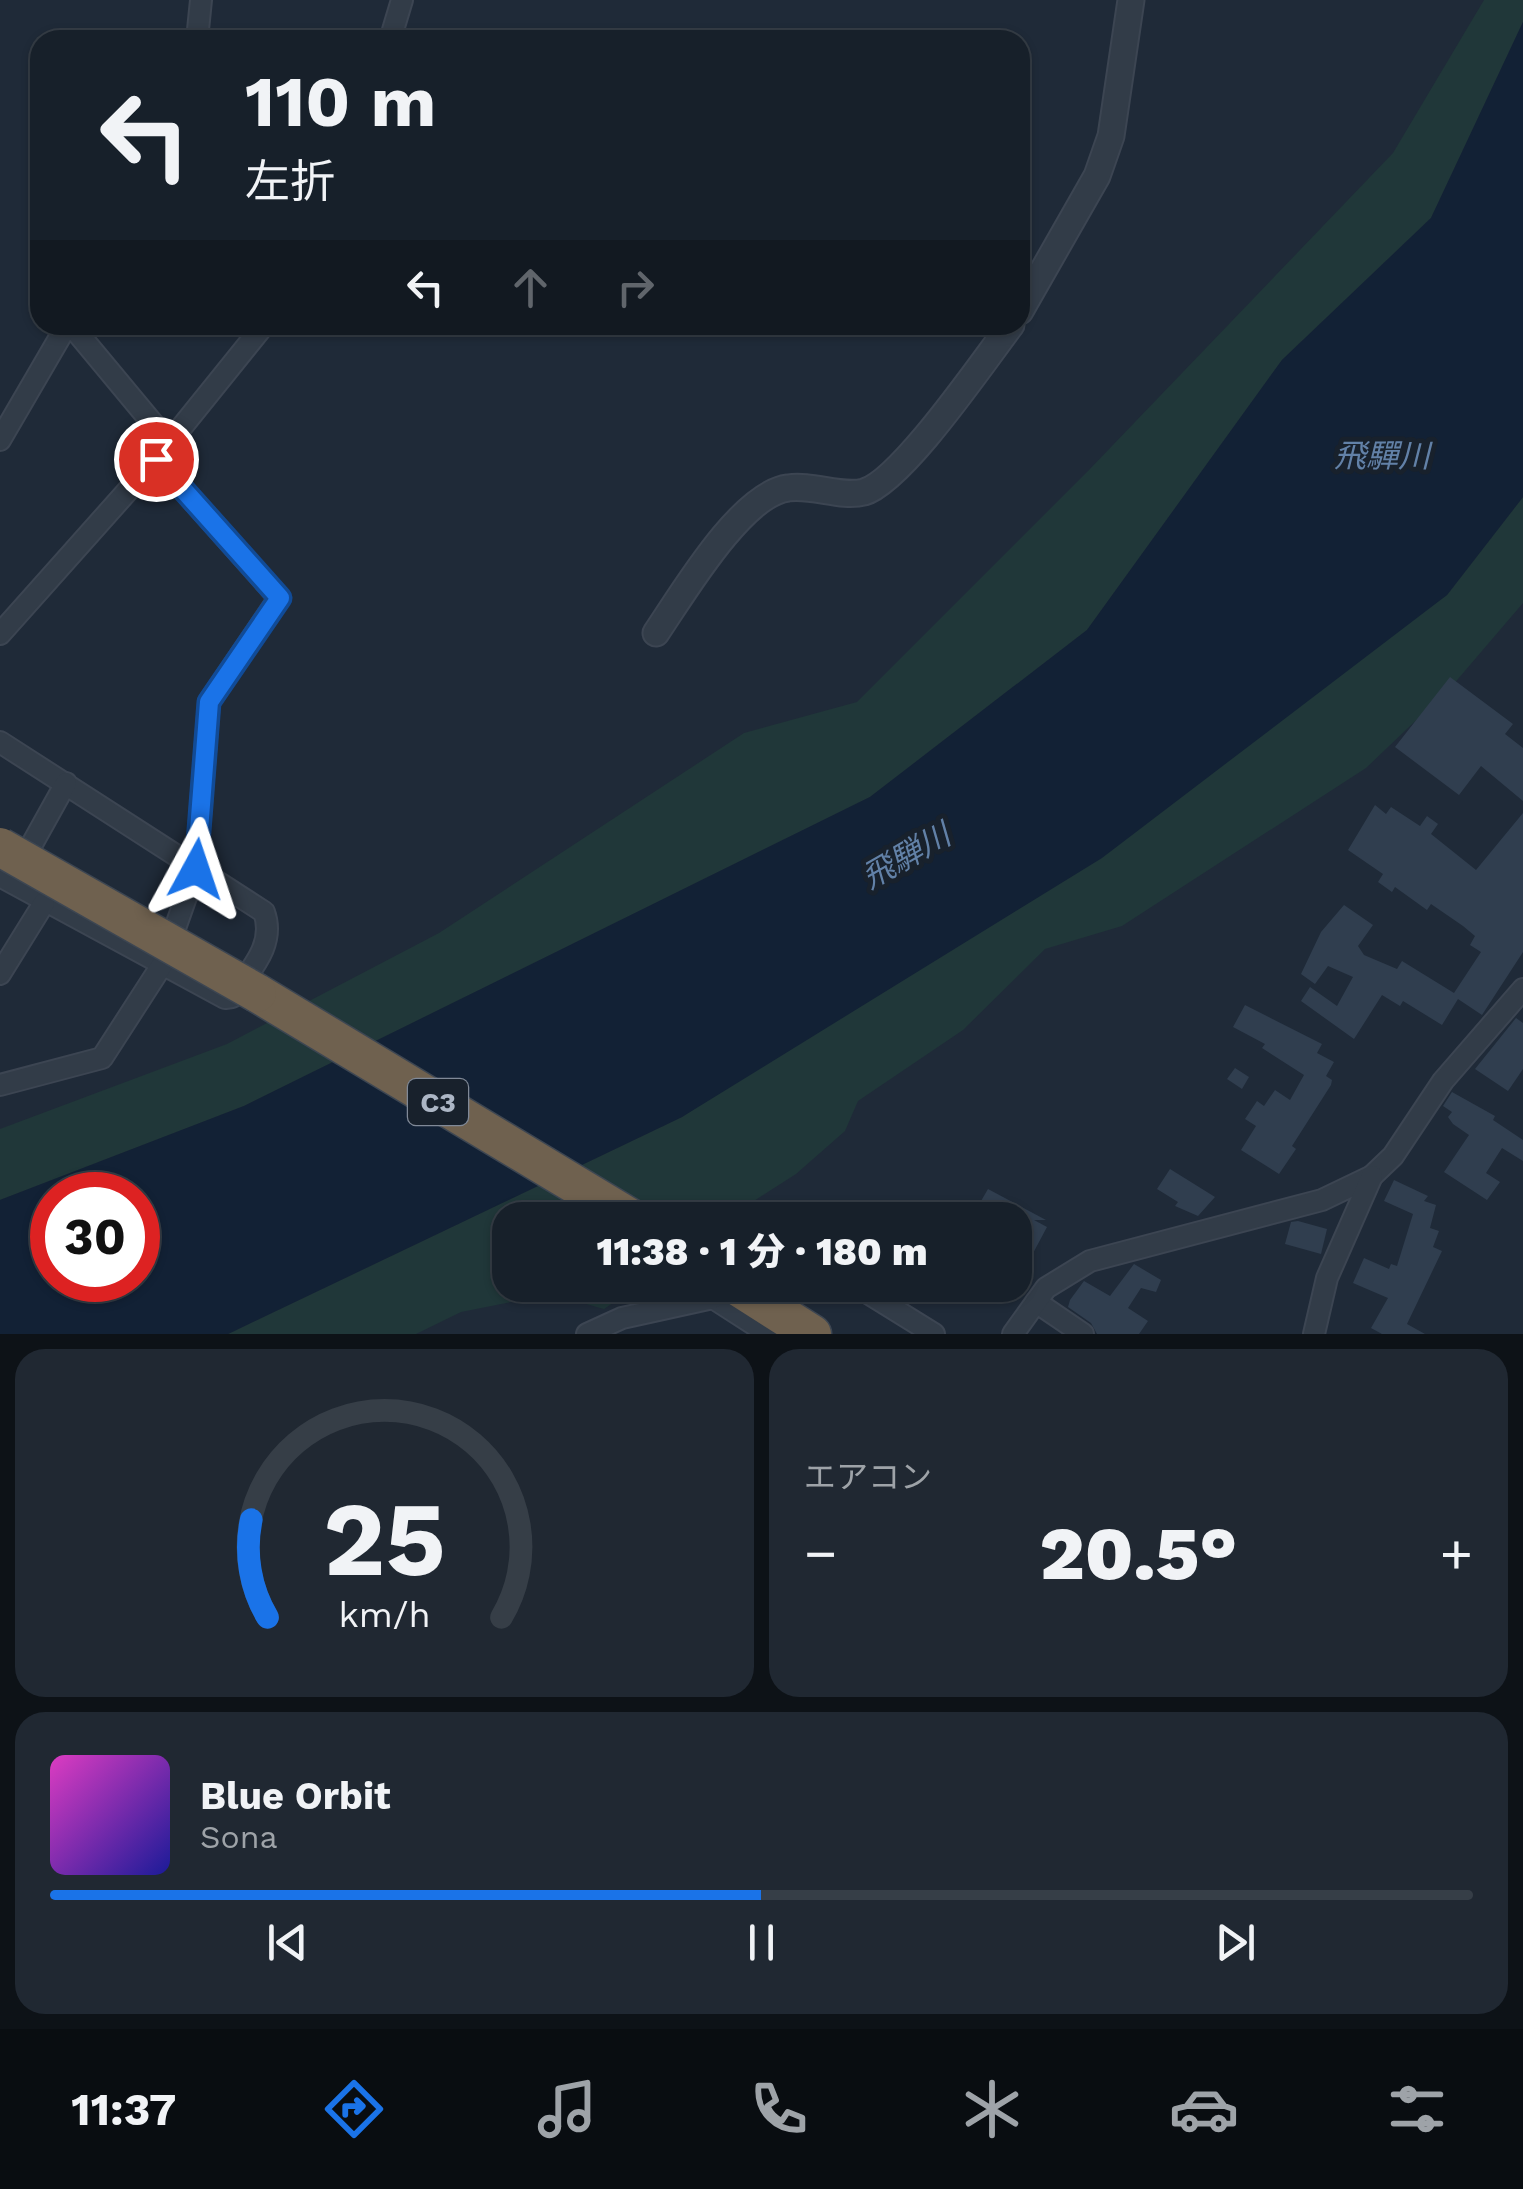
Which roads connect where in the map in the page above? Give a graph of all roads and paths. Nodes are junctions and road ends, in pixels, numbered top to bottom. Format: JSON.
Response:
{"nodes":[{"id":1,"x":201,"y":0,"type":"edge"},
{"id":2,"x":402,"y":0,"type":"edge"},
{"id":3,"x":1131,"y":0,"type":"edge"},
{"id":4,"x":198,"y":30,"type":"edge"},
{"id":5,"x":393,"y":30,"type":"edge"},
{"id":6,"x":1030,"y":293,"type":"edge"},
{"id":7,"x":63,"y":335,"type":"edge"},
{"id":8,"x":76,"y":335,"type":"edge"},
{"id":9,"x":256,"y":335,"type":"edge"},
{"id":10,"x":1003,"y":335,"type":"edge"},
{"id":11,"x":0,"y":440,"type":"edge"},
{"id":12,"x":163,"y":451,"type":"junction"},
{"id":13,"x":656,"y":633,"type":"dead end"},
{"id":14,"x":0,"y":634,"type":"edge"},
{"id":15,"x":0,"y":742,"type":"edge"},
{"id":16,"x":66,"y":783,"type":"junction"},
{"id":17,"x":4,"y":868,"type":"edge"},
{"id":18,"x":196,"y":869,"type":"junction"},
{"id":19,"x":44,"y":902,"type":"junction"},
{"id":20,"x":162,"y":964,"type":"junction"},
{"id":21,"x":0,"y":974,"type":"edge"},
{"id":22,"x":1519,"y":1000,"type":"edge"},
{"id":23,"x":0,"y":1086,"type":"edge"},
{"id":24,"x":1372,"y":1176,"type":"junction"},
{"id":25,"x":604,"y":1202,"type":"edge"},
{"id":26,"x":678,"y":1302,"type":"edge"},
{"id":27,"x":737,"y":1302,"type":"edge"},
{"id":28,"x":749,"y":1302,"type":"edge"},
{"id":29,"x":882,"y":1302,"type":"edge"},
{"id":30,"x":1036,"y":1302,"type":"junction"},
{"id":31,"x":587,"y":1334,"type":"edge"},
{"id":32,"x":770,"y":1334,"type":"edge"},
{"id":33,"x":812,"y":1334,"type":"edge"},
{"id":34,"x":934,"y":1334,"type":"edge"},
{"id":35,"x":1013,"y":1334,"type":"edge"},
{"id":36,"x":1084,"y":1334,"type":"edge"},
{"id":37,"x":1314,"y":1334,"type":"edge"}],
"edges":[{"from":1,"to":4,"type":"street"},
{"from":2,"to":5,"type":"street"},
{"from":3,"to":6,"type":"street"},
{"from":7,"to":11,"type":"street"},
{"from":8,"to":12,"type":"street"},
{"from":9,"to":12,"type":"street"},
{"from":10,"to":13,"type":"street"},
{"from":12,"to":14,"type":"street"},
{"from":12,"to":18,"type":"street"},
{"from":15,"to":16,"type":"street"},
{"from":16,"to":17,"type":"street"},
{"from":16,"to":18,"type":"street"},
{"from":17,"to":19,"type":"street"},
{"from":17,"to":25,"type":"highway","number":"C3","bridge":true},
{"from":18,"to":20,"type":"street"},
{"from":18,"to":20,"type":"street"},
{"from":19,"to":20,"type":"street"},
{"from":19,"to":21,"type":"street"},
{"from":20,"to":23,"type":"street"},
{"from":22,"to":24,"type":"street"},
{"from":24,"to":30,"type":"street"},
{"from":24,"to":37,"type":"street"},
{"from":26,"to":31,"type":"street"},
{"from":27,"to":32,"type":"street"},
{"from":28,"to":33,"type":"highway"},
{"from":29,"to":34,"type":"street"},
{"from":30,"to":35,"type":"street"},
{"from":30,"to":36,"type":"street"}]}
